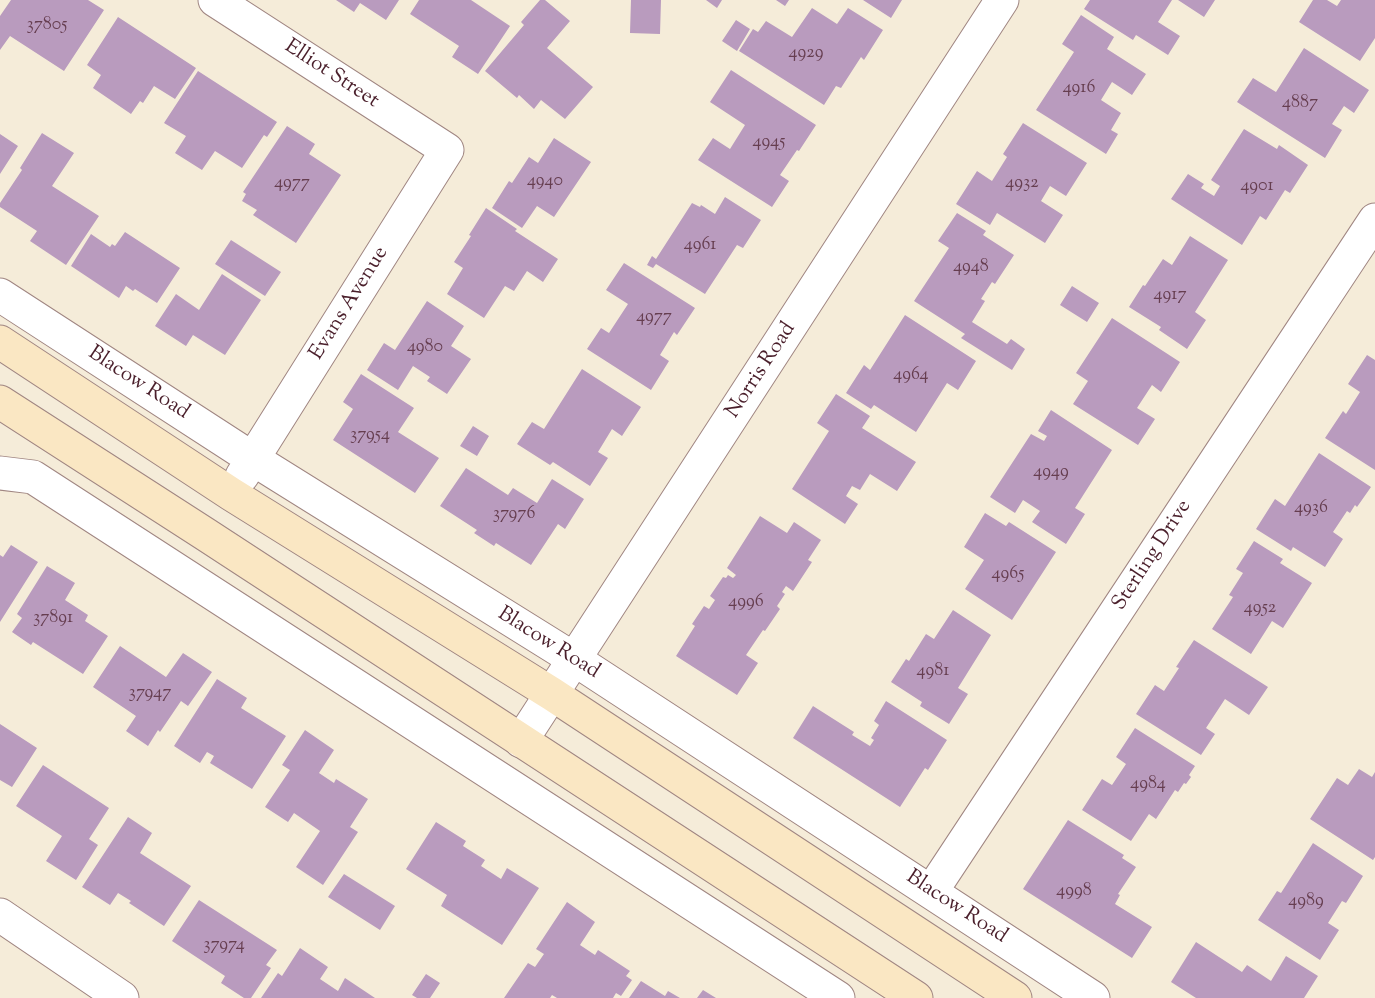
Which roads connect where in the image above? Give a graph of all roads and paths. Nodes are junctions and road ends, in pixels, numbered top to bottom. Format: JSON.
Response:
{"nodes":[{"id":1,"x":215,"y":0,"type":"edge"},
{"id":2,"x":1002,"y":0,"type":"edge"},
{"id":3,"x":447,"y":150,"type":"joint"},
{"id":4,"x":1375,"y":220,"type":"edge"},
{"id":5,"x":0,"y":295,"type":"edge"},
{"id":6,"x":0,"y":342,"type":"edge"},
{"id":7,"x":0,"y":402,"type":"edge"},
{"id":8,"x":253,"y":459,"type":"junction"},
{"id":9,"x":0,"y":472,"type":"edge"},
{"id":10,"x":231,"y":494,"type":"junction"},
{"id":11,"x":574,"y":659,"type":"junction"},
{"id":12,"x":552,"y":694,"type":"junction"},
{"id":13,"x":521,"y":741,"type":"junction"},
{"id":14,"x":931,"y":892,"type":"junction"},
{"id":15,"x":0,"y":915,"type":"edge"},
{"id":16,"x":122,"y":998,"type":"edge"},
{"id":17,"x":838,"y":998,"type":"edge"},
{"id":18,"x":916,"y":998,"type":"edge"},
{"id":19,"x":1014,"y":998,"type":"edge"},
{"id":20,"x":1093,"y":998,"type":"edge"}],
"edges":[{"from":1,"to":3,"type":"street","name":"Elliot Street"},
{"from":2,"to":11,"type":"street","name":"Norris Road"},
{"from":3,"to":8,"type":"street","name":"Evans Avenue"},
{"from":4,"to":14,"type":"street","name":"Sterling Drive"},
{"from":5,"to":8,"type":"street","name":"Blacow Road"},
{"from":6,"to":10,"type":"main road","name":"Blacow Road"},
{"from":7,"to":13,"type":"main road"},
{"from":8,"to":10,"type":"street","name":"Evans Avenue"},
{"from":8,"to":11,"type":"street","name":"Blacow Road"},
{"from":9,"to":17,"type":"street"},
{"from":10,"to":12,"type":"main road","name":"Blacow Road"},
{"from":11,"to":12,"type":"street","name":"Norris Road"},
{"from":11,"to":14,"type":"street","name":"Blacow Road"},
{"from":12,"to":13,"type":"street","name":"Norris Road"},
{"from":12,"to":19,"type":"main road","name":"Blacow Road"},
{"from":13,"to":18,"type":"main road"},
{"from":14,"to":20,"type":"street","name":"Blacow Road"},
{"from":15,"to":16,"type":"street"}]}
